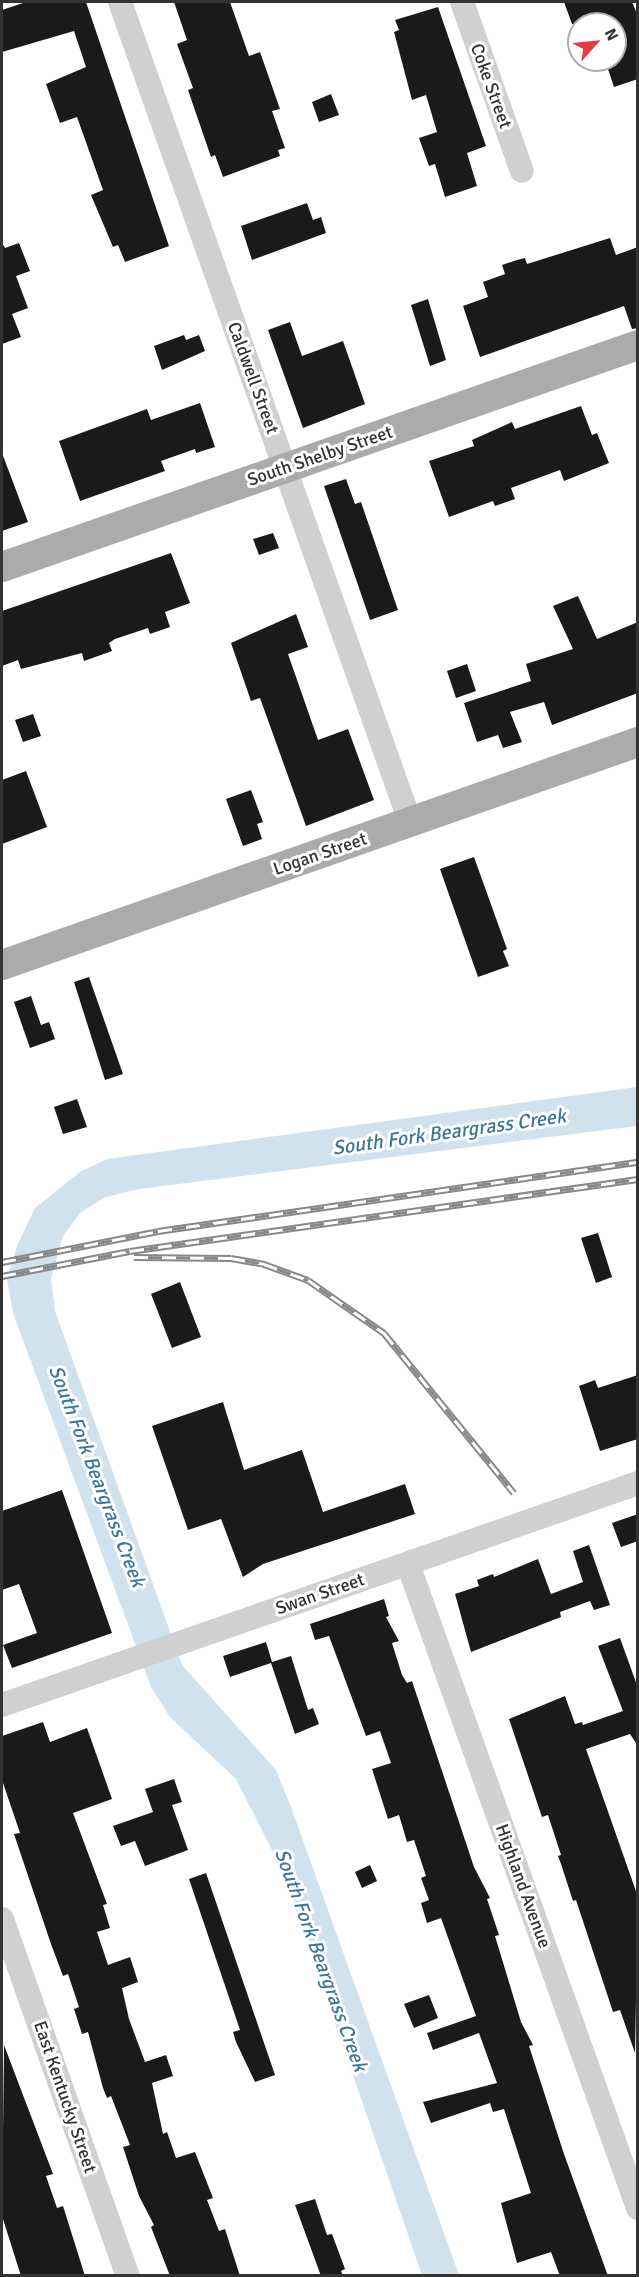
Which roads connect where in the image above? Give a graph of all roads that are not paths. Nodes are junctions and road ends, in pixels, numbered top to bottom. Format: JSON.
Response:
{"nodes":[{"id":1,"x":120,"y":2,"type":"edge"},
{"id":2,"x":462,"y":2,"type":"edge"},
{"id":3,"x":522,"y":171,"type":"dead end"},
{"id":4,"x":638,"y":345,"type":"edge"},
{"id":5,"x":285,"y":469,"type":"junction"},
{"id":6,"x":2,"y":567,"type":"edge"},
{"id":7,"x":638,"y":742,"type":"edge"},
{"id":8,"x":410,"y":822,"type":"junction"},
{"id":9,"x":2,"y":965,"type":"edge"},
{"id":10,"x":638,"y":1483,"type":"edge"},
{"id":11,"x":408,"y":1564,"type":"junction"},
{"id":12,"x":2,"y":1705,"type":"edge"},
{"id":13,"x":2,"y":1919,"type":"edge"},
{"id":14,"x":638,"y":2208,"type":"edge"},
{"id":15,"x":128,"y":2276,"type":"edge"}],
"edges":[{"from":1,"to":5,"type":"street","name":"Caldwell Street"},
{"from":2,"to":3,"type":"street","name":"Coke Street"},
{"from":4,"to":5,"type":"main road","name":"South Shelby Street"},
{"from":5,"to":6,"type":"main road","name":"South Shelby Street"},
{"from":5,"to":8,"type":"street","name":"Caldwell Street"},
{"from":7,"to":8,"type":"main road","name":"Logan Street"},
{"from":8,"to":9,"type":"main road","name":"Logan Street"},
{"from":10,"to":11,"type":"street","name":"Swan Street"},
{"from":11,"to":12,"type":"street","name":"Swan Street"},
{"from":11,"to":14,"type":"street","name":"Highland Avenue"},
{"from":13,"to":15,"type":"street","name":"East Kentucky Street"}]}
